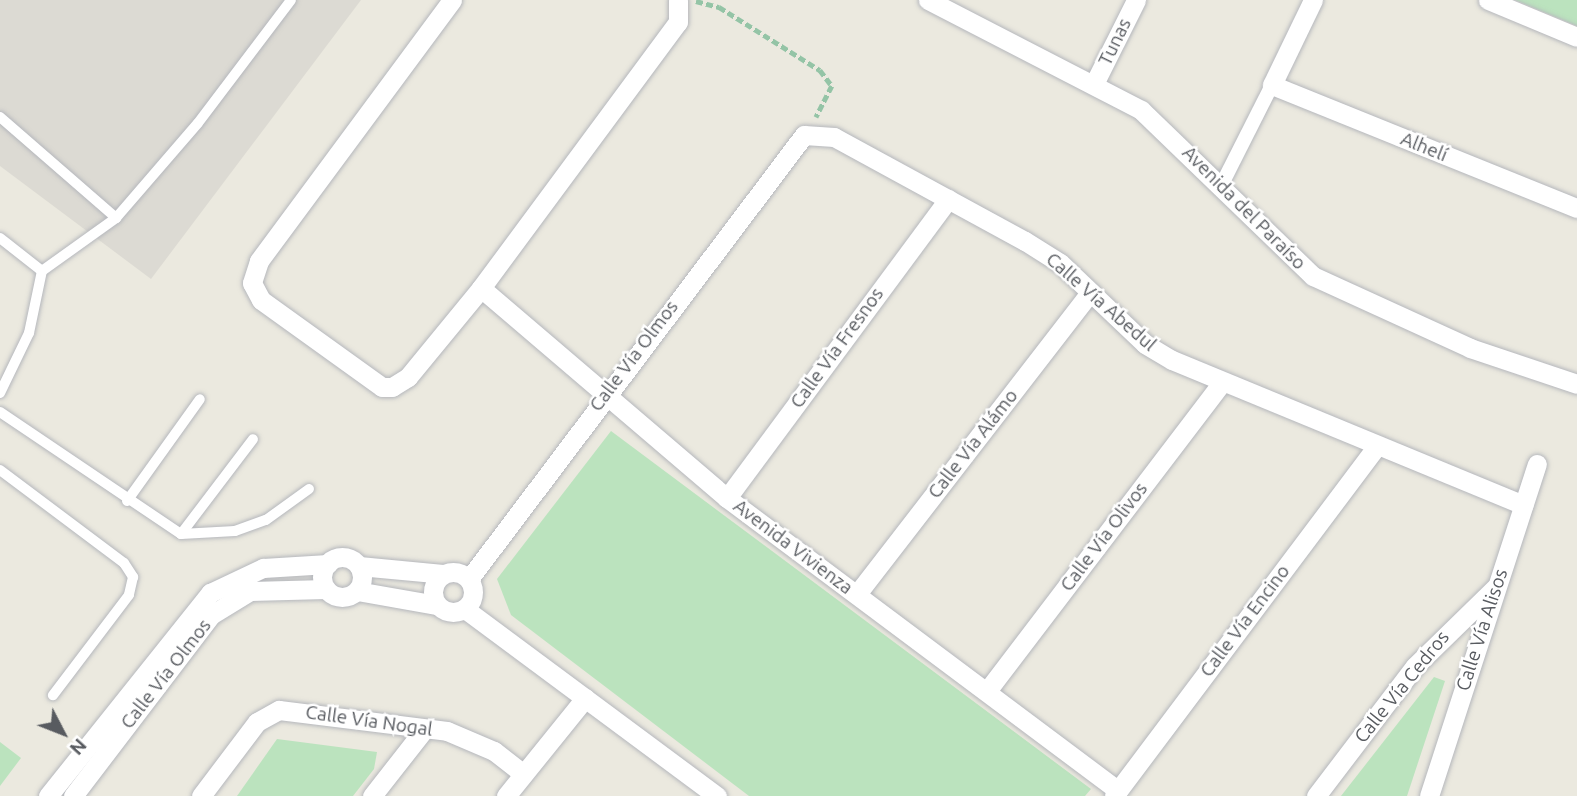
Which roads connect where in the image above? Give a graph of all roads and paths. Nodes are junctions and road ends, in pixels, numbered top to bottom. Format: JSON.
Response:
{"nodes":[{"id":1,"x":291,"y":0,"type":"edge"},
{"id":2,"x":452,"y":0,"type":"edge"},
{"id":3,"x":1136,"y":0,"type":"edge"},
{"id":4,"x":1313,"y":0,"type":"edge"},
{"id":5,"x":1488,"y":0,"type":"edge"},
{"id":6,"x":679,"y":1,"type":"edge"},
{"id":7,"x":939,"y":3,"type":"edge"},
{"id":8,"x":1577,"y":37,"type":"edge"},
{"id":9,"x":1094,"y":84,"type":"junction"},
{"id":10,"x":1272,"y":85,"type":"junction"},
{"id":11,"x":0,"y":117,"type":"edge"},
{"id":12,"x":804,"y":135,"type":"junction"},
{"id":13,"x":1222,"y":184,"type":"junction"},
{"id":14,"x":948,"y":199,"type":"junction"},
{"id":15,"x":1577,"y":208,"type":"edge"},
{"id":16,"x":116,"y":218,"type":"junction"},
{"id":17,"x":0,"y":238,"type":"edge"},
{"id":18,"x":42,"y":271,"type":"junction"},
{"id":19,"x":481,"y":288,"type":"junction"},
{"id":20,"x":1090,"y":293,"type":"junction"},
{"id":21,"x":1222,"y":382,"type":"junction"},
{"id":22,"x":1577,"y":384,"type":"edge"},
{"id":23,"x":0,"y":393,"type":"edge"},
{"id":24,"x":604,"y":396,"type":"junction"},
{"id":25,"x":200,"y":399,"type":"dead end"},
{"id":26,"x":0,"y":412,"type":"edge"},
{"id":27,"x":253,"y":439,"type":"dead end"},
{"id":28,"x":1376,"y":447,"type":"junction"},
{"id":29,"x":1537,"y":464,"type":"dead end"},
{"id":30,"x":0,"y":470,"type":"edge"},
{"id":31,"x":309,"y":489,"type":"dead end"},
{"id":32,"x":727,"y":498,"type":"junction"},
{"id":33,"x":127,"y":501,"type":"junction"},
{"id":34,"x":1523,"y":505,"type":"junction"},
{"id":35,"x":181,"y":534,"type":"junction"},
{"id":36,"x":327,"y":564,"type":"junction"},
{"id":37,"x":359,"y":566,"type":"junction"},
{"id":38,"x":443,"y":574,"type":"junction"},
{"id":39,"x":468,"y":579,"type":"junction"},
{"id":40,"x":1496,"y":587,"type":"junction"},
{"id":41,"x":326,"y":589,"type":"junction"},
{"id":42,"x":356,"y":591,"type":"junction"},
{"id":43,"x":857,"y":594,"type":"junction"},
{"id":44,"x":436,"y":605,"type":"junction"},
{"id":45,"x":464,"y":609,"type":"junction"},
{"id":46,"x":987,"y":691,"type":"junction"},
{"id":47,"x":53,"y":695,"type":"dead end"},
{"id":48,"x":585,"y":698,"type":"junction"},
{"id":49,"x":423,"y":731,"type":"junction"},
{"id":50,"x":523,"y":774,"type":"junction"},
{"id":51,"x":1116,"y":793,"type":"edge"},
{"id":52,"x":714,"y":795,"type":"edge"},
{"id":53,"x":48,"y":796,"type":"edge"},
{"id":54,"x":73,"y":796,"type":"edge"},
{"id":55,"x":201,"y":796,"type":"edge"},
{"id":56,"x":372,"y":796,"type":"edge"},
{"id":57,"x":506,"y":796,"type":"edge"},
{"id":58,"x":1316,"y":796,"type":"edge"},
{"id":59,"x":1429,"y":796,"type":"edge"}],
"edges":[{"from":1,"to":16,"type":"lane"},
{"from":2,"to":19,"type":"street"},
{"from":3,"to":9,"type":"street","name":"Tunas"},
{"from":4,"to":10,"type":"street"},
{"from":5,"to":8,"type":"street"},
{"from":6,"to":12,"type":"path"},
{"from":6,"to":19,"type":"street"},
{"from":7,"to":9,"type":"street","name":"Avenida del Paraíso"},
{"from":9,"to":13,"type":"street","name":"Avenida del Paraíso"},
{"from":10,"to":13,"type":"street"},
{"from":10,"to":15,"type":"street","name":"Alhelí"},
{"from":11,"to":16,"type":"lane"},
{"from":12,"to":14,"type":"street","name":"Calle Vía Abedul"},
{"from":12,"to":24,"type":"street","name":"Calle Vía Olmos"},
{"from":13,"to":22,"type":"street","name":"Avenida del Paraíso"},
{"from":14,"to":20,"type":"street","name":"Calle Vía Abedul"},
{"from":14,"to":32,"type":"street","name":"Calle Vía Fresnos"},
{"from":16,"to":18,"type":"lane"},
{"from":17,"to":18,"type":"lane"},
{"from":18,"to":23,"type":"lane"},
{"from":19,"to":24,"type":"street","name":"Avenida Vivienza"},
{"from":20,"to":21,"type":"street","name":"Calle Vía Abedul"},
{"from":20,"to":43,"type":"street","name":"Calle Vía Alámo"},
{"from":21,"to":28,"type":"street","name":"Calle Vía Abedul"},
{"from":21,"to":46,"type":"street","name":"Calle Vía Olivos"},
{"from":24,"to":32,"type":"street","name":"Avenida Vivienza"},
{"from":24,"to":39,"type":"street","name":"Calle Vía Olmos"},
{"from":25,"to":33,"type":"lane"},
{"from":26,"to":33,"type":"lane"},
{"from":27,"to":35,"type":"lane"},
{"from":28,"to":34,"type":"street","name":"Calle Vía Abedul"},
{"from":28,"to":51,"type":"street","name":"Calle Vía Encino"},
{"from":29,"to":34,"type":"street","name":"Calle Vía Alisos"},
{"from":30,"to":47,"type":"lane"},
{"from":31,"to":35,"type":"lane"},
{"from":32,"to":43,"type":"street","name":"Avenida Vivienza"},
{"from":33,"to":35,"type":"lane"},
{"from":34,"to":40,"type":"street","name":"Calle Vía Alisos"},
{"from":36,"to":37,"type":"street"},
{"from":36,"to":41,"type":"street"},
{"from":36,"to":53,"type":"street","name":"Calle Vía Olmos"},
{"from":37,"to":38,"type":"street"},
{"from":37,"to":42,"type":"street"},
{"from":38,"to":39,"type":"street"},
{"from":38,"to":44,"type":"street"},
{"from":39,"to":45,"type":"street"},
{"from":40,"to":58,"type":"street","name":"Calle Vía Cedros"},
{"from":40,"to":59,"type":"street","name":"Calle Vía Alisos"},
{"from":41,"to":42,"type":"street"},
{"from":41,"to":54,"type":"street","name":"Calle Vía Olmos"},
{"from":42,"to":44,"type":"street"},
{"from":43,"to":46,"type":"street","name":"Avenida Vivienza"},
{"from":44,"to":45,"type":"street"},
{"from":45,"to":48,"type":"street"},
{"from":46,"to":51,"type":"street","name":"Avenida Vivienza"},
{"from":48,"to":50,"type":"street"},
{"from":48,"to":52,"type":"street"},
{"from":49,"to":50,"type":"street","name":"Calle Vía Nogal"},
{"from":49,"to":55,"type":"street","name":"Calle Vía Nogal"},
{"from":49,"to":56,"type":"street"},
{"from":50,"to":57,"type":"street"}]}
